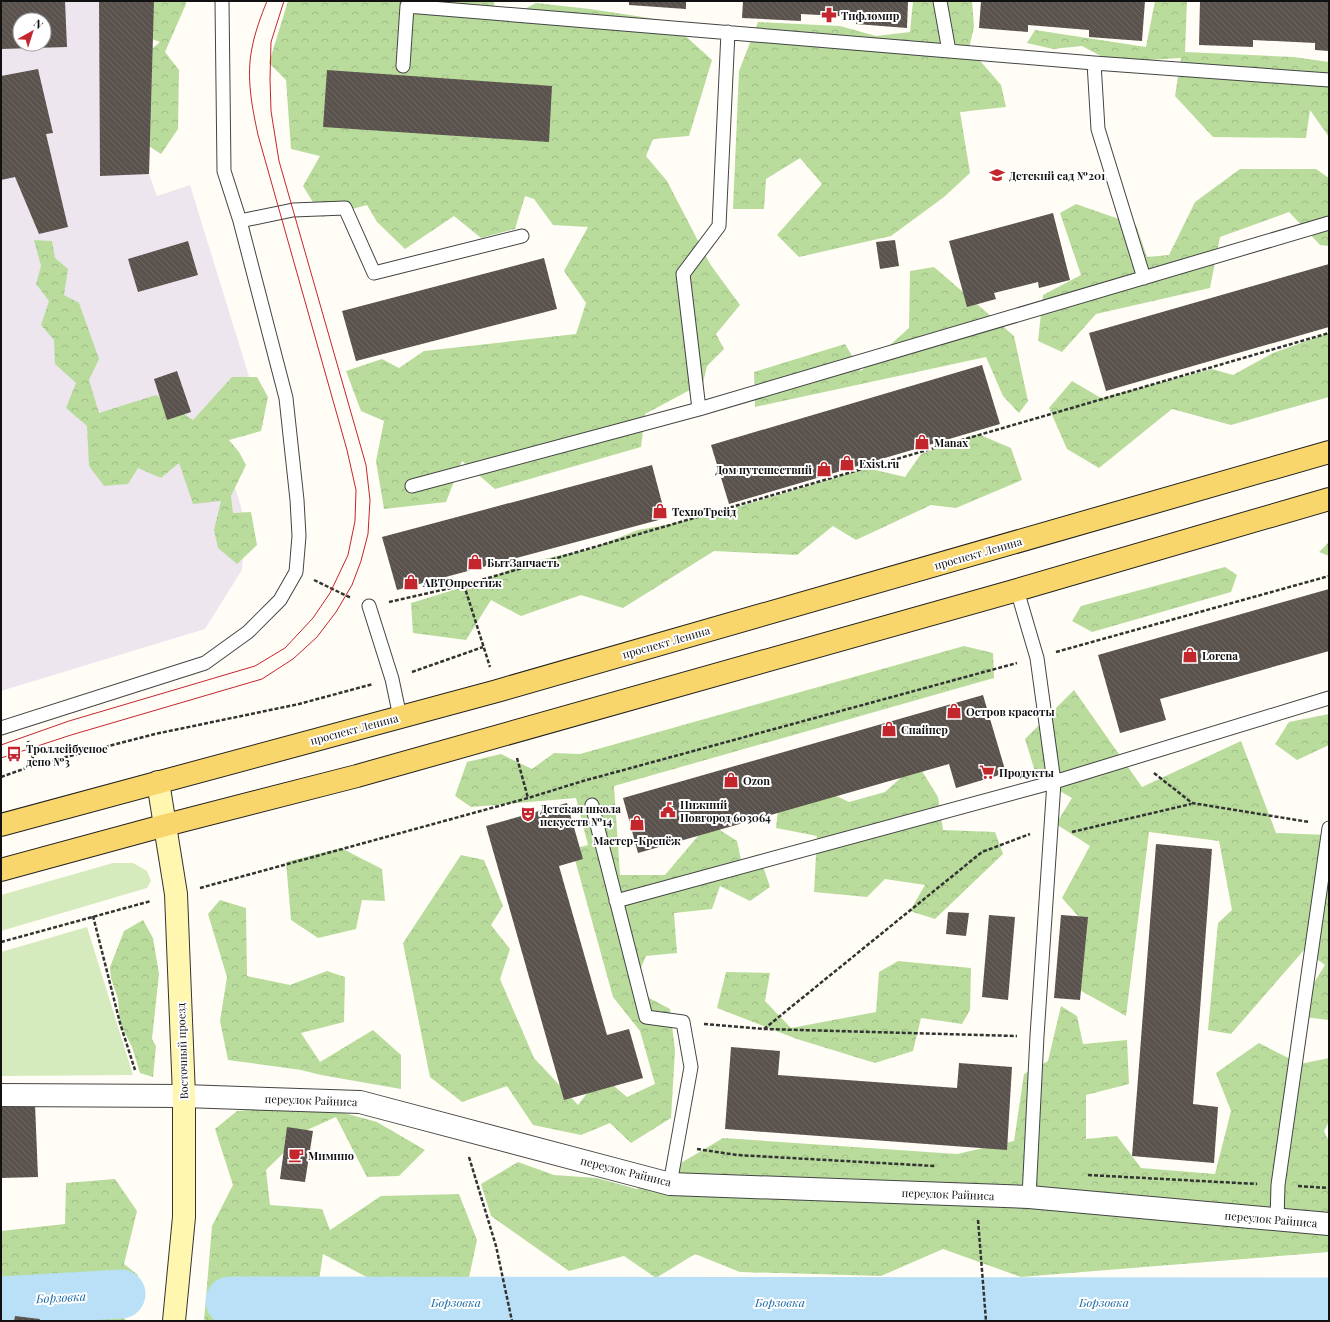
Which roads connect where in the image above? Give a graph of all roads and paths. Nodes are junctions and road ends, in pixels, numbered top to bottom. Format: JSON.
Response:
{"nodes":[{"id":1,"x":222,"y":1,"type":"edge"},
{"id":2,"x":940,"y":1,"type":"edge"},
{"id":3,"x":728,"y":32,"type":"junction"},
{"id":4,"x":949,"y":51,"type":"junction"},
{"id":5,"x":1094,"y":63,"type":"junction"},
{"id":6,"x":403,"y":66,"type":"dead end"},
{"id":7,"x":1329,"y":80,"type":"edge"},
{"id":8,"x":240,"y":221,"type":"junction"},
{"id":9,"x":1329,"y":223,"type":"edge"},
{"id":10,"x":522,"y":236,"type":"dead end"},
{"id":11,"x":1144,"y":278,"type":"junction"},
{"id":12,"x":1329,"y":333,"type":"edge"},
{"id":13,"x":699,"y":409,"type":"junction"},
{"id":14,"x":1329,"y":452,"type":"edge"},
{"id":15,"x":412,"y":486,"type":"dead end"},
{"id":16,"x":1329,"y":499,"type":"edge"},
{"id":17,"x":296,"y":572,"type":"junction"},
{"id":18,"x":1329,"y":576,"type":"edge"},
{"id":19,"x":1018,"y":590,"type":"junction"},
{"id":20,"x":369,"y":606,"type":"junction"},
{"id":21,"x":483,"y":647,"type":"dead end"},
{"id":22,"x":1037,"y":658,"type":"junction"},
{"id":23,"x":392,"y":679,"type":"junction"},
{"id":24,"x":1329,"y":698,"type":"edge"},
{"id":25,"x":400,"y":717,"type":"junction"},
{"id":26,"x":22,"y":721,"type":"junction"},
{"id":27,"x":1,"y":728,"type":"edge"},
{"id":28,"x":1134,"y":757,"type":"junction"},
{"id":29,"x":35,"y":765,"type":"junction"},
{"id":30,"x":1,"y":777,"type":"edge"},
{"id":31,"x":158,"y":782,"type":"junction"},
{"id":32,"x":1054,"y":782,"type":"junction"},
{"id":33,"x":1192,"y":803,"type":"junction"},
{"id":34,"x":592,"y":805,"type":"dead end"},
{"id":35,"x":1314,"y":823,"type":"dead end"},
{"id":36,"x":1,"y":825,"type":"edge"},
{"id":37,"x":166,"y":825,"type":"junction"},
{"id":38,"x":1329,"y":828,"type":"edge"},
{"id":39,"x":1051,"y":832,"type":"junction"},
{"id":40,"x":1,"y":870,"type":"edge"},
{"id":41,"x":176,"y":894,"type":"junction"},
{"id":42,"x":616,"y":901,"type":"junction"},
{"id":43,"x":93,"y":916,"type":"junction"},
{"id":44,"x":1,"y":942,"type":"edge"},
{"id":45,"x":683,"y":1022,"type":"junction"},
{"id":46,"x":764,"y":1029,"type":"junction"},
{"id":47,"x":1037,"y":1036,"type":"junction"},
{"id":48,"x":1,"y":1095,"type":"edge"},
{"id":49,"x":144,"y":1096,"type":"junction"},
{"id":50,"x":184,"y":1096,"type":"junction"},
{"id":51,"x":460,"y":1128,"type":"junction"},
{"id":52,"x":670,"y":1184,"type":"junction"},
{"id":53,"x":1030,"y":1197,"type":"junction"},
{"id":54,"x":1277,"y":1220,"type":"junction"},
{"id":55,"x":1329,"y":1224,"type":"edge"},
{"id":56,"x":980,"y":1248,"type":"dead end"},
{"id":57,"x":174,"y":1321,"type":"edge"},
{"id":58,"x":512,"y":1321,"type":"edge"},
{"id":59,"x":986,"y":1321,"type":"edge"}],
"edges":[{"from":1,"to":8,"type":"lane"},
{"from":2,"to":4,"type":"lane"},
{"from":3,"to":4,"type":"lane"},
{"from":3,"to":6,"type":"lane"},
{"from":3,"to":13,"type":"lane"},
{"from":4,"to":5,"type":"lane"},
{"from":5,"to":7,"type":"lane"},
{"from":5,"to":11,"type":"lane"},
{"from":8,"to":10,"type":"lane"},
{"from":8,"to":17,"type":"lane"},
{"from":9,"to":11,"type":"lane"},
{"from":11,"to":13,"type":"lane"},
{"from":12,"to":20,"type":"path"},
{"from":13,"to":15,"type":"lane"},
{"from":14,"to":25,"type":"main road","name":"проспект Ленина"},
{"from":16,"to":19,"type":"main road"},
{"from":17,"to":20,"type":"path"},
{"from":17,"to":26,"type":"lane"},
{"from":18,"to":22,"type":"path"},
{"from":19,"to":22,"type":"lane"},
{"from":19,"to":37,"type":"main road"},
{"from":20,"to":23,"type":"lane"},
{"from":21,"to":23,"type":"path"},
{"from":22,"to":32,"type":"lane"},
{"from":22,"to":41,"type":"path"},
{"from":23,"to":25,"type":"lane"},
{"from":23,"to":29,"type":"path"},
{"from":24,"to":28,"type":"lane"},
{"from":25,"to":31,"type":"main road","name":"проспект Ленина"},
{"from":26,"to":27,"type":"lane"},
{"from":26,"to":29,"type":"path"},
{"from":28,"to":32,"type":"lane"},
{"from":28,"to":33,"type":"path"},
{"from":29,"to":30,"type":"path"},
{"from":31,"to":36,"type":"main road","name":"проспект Ленина"},
{"from":31,"to":37,"type":"street","name":"Восточный проезд"},
{"from":32,"to":39,"type":"lane"},
{"from":32,"to":42,"type":"lane"},
{"from":33,"to":35,"type":"path"},
{"from":33,"to":39,"type":"path"},
{"from":34,"to":42,"type":"lane"},
{"from":37,"to":40,"type":"main road"},
{"from":37,"to":41,"type":"street","name":"Восточный проезд"},
{"from":38,"to":54,"type":"lane"},
{"from":39,"to":46,"type":"path"},
{"from":39,"to":47,"type":"lane"},
{"from":41,"to":43,"type":"path"},
{"from":41,"to":50,"type":"street","name":"Восточный проезд"},
{"from":42,"to":45,"type":"lane"},
{"from":43,"to":44,"type":"path"},
{"from":43,"to":49,"type":"path"},
{"from":45,"to":46,"type":"path"},
{"from":45,"to":52,"type":"lane"},
{"from":46,"to":47,"type":"path"},
{"from":47,"to":53,"type":"lane"},
{"from":48,"to":49,"type":"street","name":"переулок Райниса"},
{"from":49,"to":50,"type":"street","name":"переулок Райниса"},
{"from":50,"to":51,"type":"street","name":"переулок Райниса"},
{"from":50,"to":57,"type":"street","name":"Восточный проезд"},
{"from":51,"to":52,"type":"street","name":"переулок Райниса"},
{"from":51,"to":58,"type":"path"},
{"from":52,"to":53,"type":"street","name":"переулок Райниса"},
{"from":53,"to":54,"type":"street","name":"переулок Райниса"},
{"from":54,"to":55,"type":"street","name":"переулок Райниса"},
{"from":56,"to":59,"type":"path"}]}
